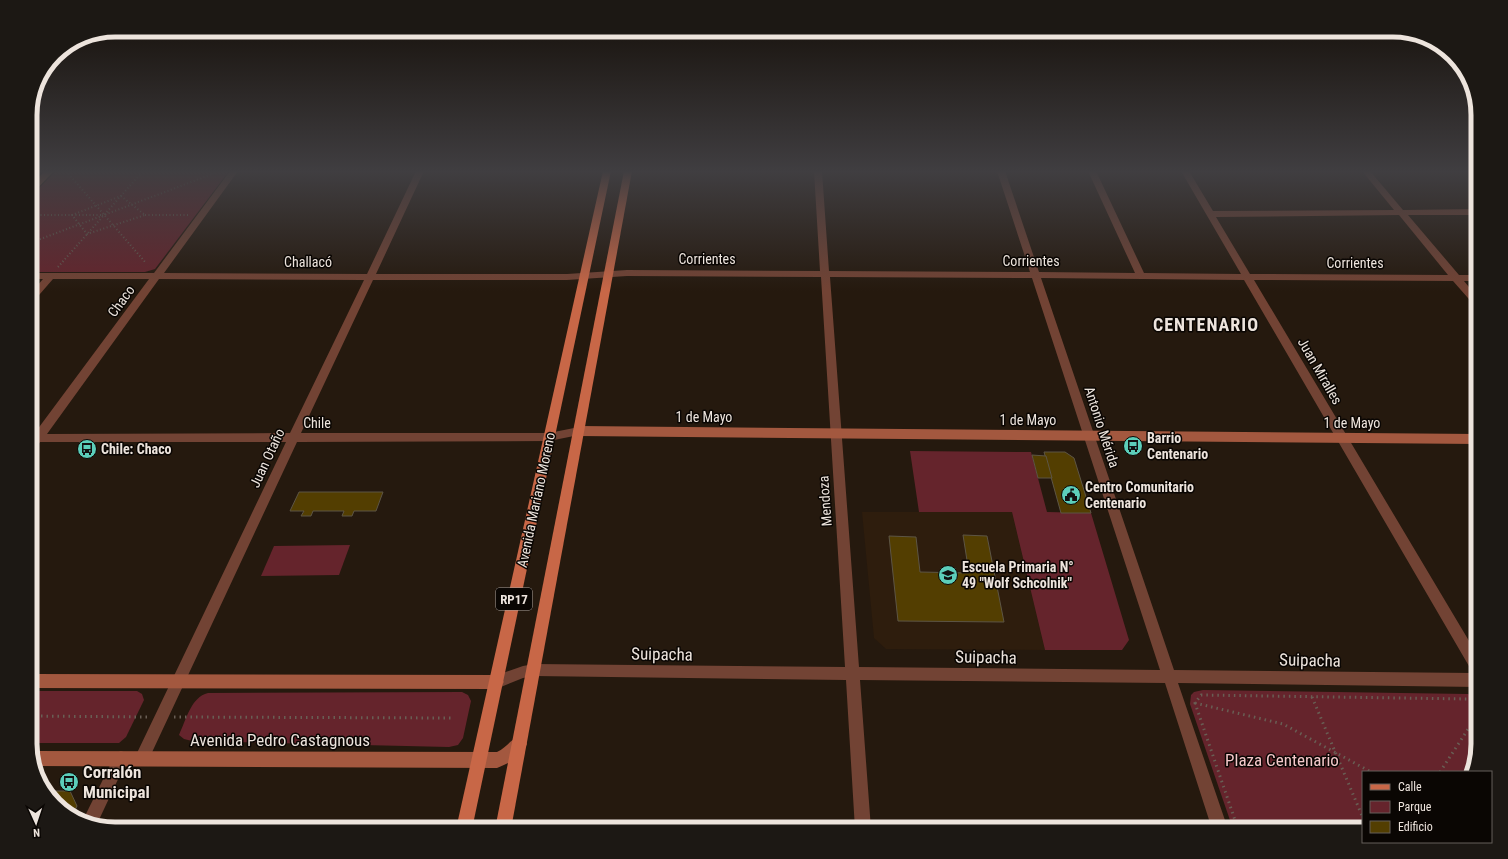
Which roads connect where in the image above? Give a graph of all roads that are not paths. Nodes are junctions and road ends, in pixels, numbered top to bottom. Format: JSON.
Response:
{"nodes":[{"id":1,"x":205,"y":211,"type":"edge"},
{"id":2,"x":401,"y":211,"type":"edge"},
{"id":3,"x":599,"y":211,"type":"edge"},
{"id":4,"x":621,"y":211,"type":"edge"},
{"id":5,"x":821,"y":211,"type":"edge"},
{"id":6,"x":1014,"y":211,"type":"edge"},
{"id":7,"x":1111,"y":211,"type":"edge"},
{"id":8,"x":1208,"y":211,"type":"edge"},
{"id":9,"x":1400,"y":212,"type":"junction"},
{"id":10,"x":1471,"y":212,"type":"edge"},
{"id":11,"x":1210,"y":214,"type":"junction"},
{"id":12,"x":54,"y":273,"type":"junction"},
{"id":13,"x":609,"y":273,"type":"junction"},
{"id":14,"x":825,"y":274,"type":"junction"},
{"id":15,"x":37,"y":275,"type":"edge"},
{"id":16,"x":585,"y":275,"type":"junction"},
{"id":17,"x":1036,"y":275,"type":"junction"},
{"id":18,"x":157,"y":276,"type":"junction"},
{"id":19,"x":370,"y":276,"type":"junction"},
{"id":20,"x":1141,"y":276,"type":"junction"},
{"id":21,"x":1247,"y":276,"type":"junction"},
{"id":22,"x":1456,"y":278,"type":"junction"},
{"id":23,"x":1471,"y":278,"type":"edge"},
{"id":24,"x":37,"y":292,"type":"edge"},
{"id":25,"x":1471,"y":296,"type":"edge"},
{"id":26,"x":579,"y":431,"type":"junction"},
{"id":27,"x":37,"y":434,"type":"edge"},
{"id":28,"x":836,"y":434,"type":"junction"},
{"id":29,"x":1089,"y":435,"type":"junction"},
{"id":30,"x":549,"y":437,"type":"junction"},
{"id":31,"x":37,"y":438,"type":"edge"},
{"id":32,"x":293,"y":438,"type":"junction"},
{"id":33,"x":1342,"y":438,"type":"junction"},
{"id":34,"x":1471,"y":442,"type":"edge"},
{"id":35,"x":1471,"y":657,"type":"edge"},
{"id":36,"x":534,"y":670,"type":"junction"},
{"id":37,"x":852,"y":674,"type":"junction"},
{"id":38,"x":1170,"y":677,"type":"junction"},
{"id":39,"x":1471,"y":680,"type":"edge"},
{"id":40,"x":37,"y":681,"type":"edge"},
{"id":41,"x":178,"y":681,"type":"junction"},
{"id":42,"x":496,"y":682,"type":"junction"},
{"id":43,"x":520,"y":742,"type":"junction"},
{"id":44,"x":39,"y":758,"type":"edge"},
{"id":45,"x":121,"y":758,"type":"junction"},
{"id":46,"x":142,"y":758,"type":"junction"},
{"id":47,"x":479,"y":760,"type":"junction"},
{"id":48,"x":92,"y":818,"type":"edge"},
{"id":49,"x":466,"y":822,"type":"edge"},
{"id":50,"x":505,"y":822,"type":"edge"},
{"id":51,"x":863,"y":822,"type":"edge"},
{"id":52,"x":1218,"y":822,"type":"edge"}],
"edges":[{"from":1,"to":18,"type":"street","name":"Chaco"},
{"from":2,"to":19,"type":"street","name":"Juan Otaño"},
{"from":3,"to":16,"type":"main road","name":"Avenida Mariano Moreno","number":"RP17"},
{"from":4,"to":13,"type":"main road","name":"Avenida Mariano Moreno","number":"RP17"},
{"from":5,"to":14,"type":"street","name":"Mendoza"},
{"from":6,"to":17,"type":"street","name":"Antonio Mérida"},
{"from":7,"to":20,"type":"street"},
{"from":8,"to":11,"type":"street","name":"Juan Miralles"},
{"from":9,"to":10,"type":"street"},
{"from":9,"to":11,"type":"street"},
{"from":9,"to":22,"type":"street"},
{"from":11,"to":21,"type":"street","name":"Juan Miralles"},
{"from":12,"to":15,"type":"street","name":"Challacó"},
{"from":12,"to":18,"type":"street","name":"Challacó"},
{"from":12,"to":24,"type":"street"},
{"from":13,"to":14,"type":"street","name":"Corrientes"},
{"from":13,"to":16,"type":"street","name":"Corrientes"},
{"from":13,"to":26,"type":"main road","name":"Avenida Mariano Moreno","number":"RP17"},
{"from":14,"to":17,"type":"street","name":"Corrientes"},
{"from":14,"to":28,"type":"street","name":"Mendoza"},
{"from":16,"to":19,"type":"street","name":"Challacó"},
{"from":16,"to":30,"type":"main road","name":"Avenida Mariano Moreno","number":"RP17"},
{"from":17,"to":20,"type":"street","name":"Corrientes"},
{"from":17,"to":29,"type":"street","name":"Antonio Mérida"},
{"from":18,"to":19,"type":"street","name":"Challacó"},
{"from":18,"to":27,"type":"street","name":"Chaco"},
{"from":19,"to":32,"type":"street","name":"Juan Otaño"},
{"from":20,"to":21,"type":"street","name":"Corrientes"},
{"from":21,"to":22,"type":"street","name":"Corrientes"},
{"from":21,"to":33,"type":"street","name":"Juan Miralles"},
{"from":22,"to":23,"type":"street","name":"Corrientes"},
{"from":22,"to":25,"type":"street"},
{"from":26,"to":28,"type":"street","name":"1 de Mayo"},
{"from":26,"to":30,"type":"street","name":"Chile"},
{"from":26,"to":36,"type":"main road","name":"Avenida Mariano Moreno","number":"RP17"},
{"from":28,"to":29,"type":"street","name":"1 de Mayo"},
{"from":28,"to":37,"type":"street","name":"Mendoza"},
{"from":29,"to":33,"type":"street","name":"1 de Mayo"},
{"from":29,"to":38,"type":"street","name":"Antonio Mérida"},
{"from":30,"to":32,"type":"street","name":"Chile"},
{"from":30,"to":42,"type":"main road","name":"Avenida Mariano Moreno","number":"RP17"},
{"from":31,"to":32,"type":"street","name":"Chile"},
{"from":32,"to":41,"type":"street","name":"Juan Otaño"},
{"from":33,"to":34,"type":"street","name":"1 de Mayo"},
{"from":33,"to":35,"type":"street","name":"Juan Miralles"},
{"from":36,"to":37,"type":"street","name":"Suipacha"},
{"from":36,"to":42,"type":"street","name":"Suipacha"},
{"from":36,"to":43,"type":"main road","name":"Avenida Mariano Moreno","number":"RP17"},
{"from":37,"to":38,"type":"street","name":"Suipacha"},
{"from":37,"to":51,"type":"street","name":"Mendoza"},
{"from":38,"to":39,"type":"street","name":"Suipacha"},
{"from":38,"to":52,"type":"street","name":"Antonio Mérida"},
{"from":40,"to":41,"type":"street"},
{"from":41,"to":42,"type":"street"},
{"from":41,"to":46,"type":"street","name":"Juan Otaño"},
{"from":42,"to":47,"type":"main road","name":"Avenida Mariano Moreno","number":"RP17"},
{"from":43,"to":47,"type":"street","name":"Avenida Pedro Castagnous"},
{"from":43,"to":50,"type":"main road","name":"Avenida Mariano Moreno","number":"RP17"},
{"from":44,"to":45,"type":"street","name":"Avenida Pedro Castagnous"},
{"from":45,"to":46,"type":"street","name":"Avenida Pedro Castagnous"},
{"from":45,"to":48,"type":"street"},
{"from":46,"to":47,"type":"street","name":"Avenida Pedro Castagnous"},
{"from":47,"to":49,"type":"main road","name":"Avenida Mariano Moreno","number":"RP17"}]}
